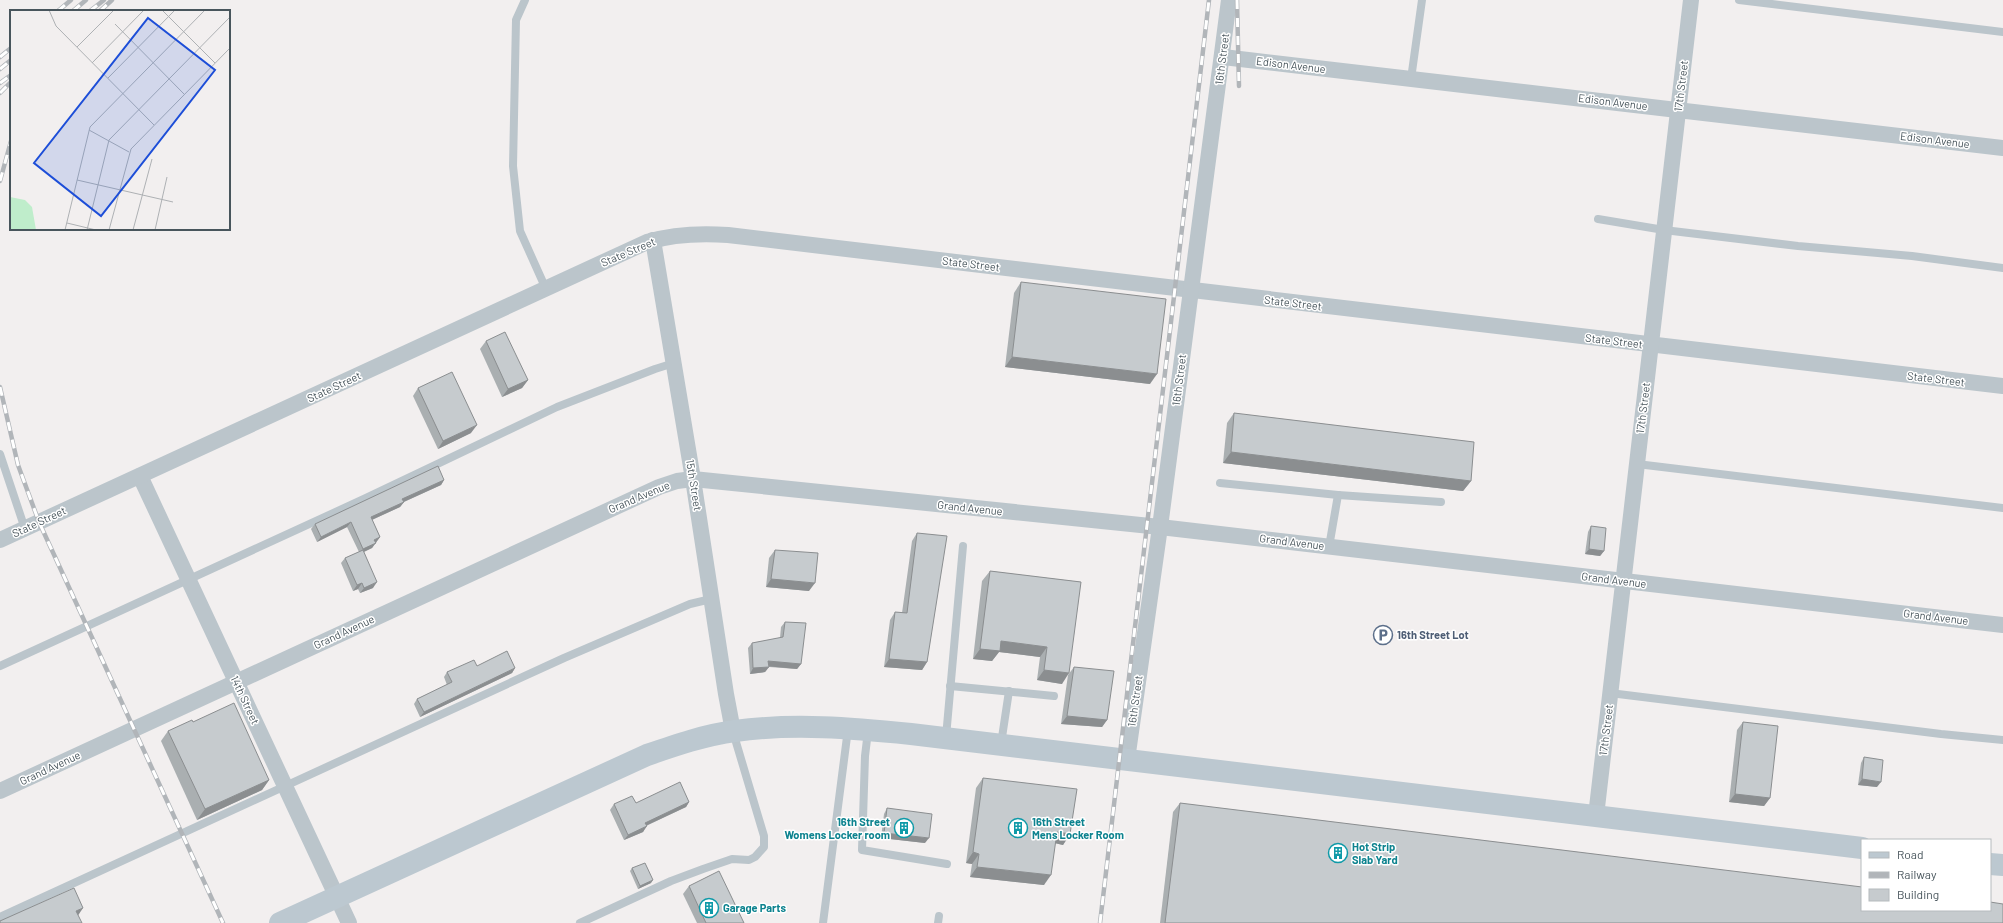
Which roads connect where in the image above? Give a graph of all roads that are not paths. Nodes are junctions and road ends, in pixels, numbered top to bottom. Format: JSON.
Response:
{"nodes":[{"id":1,"x":525,"y":0,"type":"edge"},
{"id":2,"x":1229,"y":0,"type":"edge"},
{"id":3,"x":1422,"y":0,"type":"edge"},
{"id":4,"x":1691,"y":0,"type":"edge"},
{"id":5,"x":1739,"y":0,"type":"edge"},
{"id":6,"x":2003,"y":32,"type":"edge"},
{"id":7,"x":1222,"y":57,"type":"junction"},
{"id":8,"x":1411,"y":78,"type":"junction"},
{"id":9,"x":1678,"y":110,"type":"junction"},
{"id":10,"x":2003,"y":148,"type":"edge"},
{"id":11,"x":1598,"y":219,"type":"dead end"},
{"id":12,"x":1664,"y":230,"type":"junction"},
{"id":13,"x":653,"y":240,"type":"junction"},
{"id":14,"x":2003,"y":268,"type":"edge"},
{"id":15,"x":546,"y":289,"type":"junction"},
{"id":16,"x":1191,"y":291,"type":"junction"},
{"id":17,"x":1650,"y":346,"type":"junction"},
{"id":18,"x":674,"y":363,"type":"junction"},
{"id":19,"x":2003,"y":386,"type":"edge"},
{"id":20,"x":0,"y":454,"type":"edge"},
{"id":21,"x":1636,"y":464,"type":"junction"},
{"id":22,"x":140,"y":476,"type":"junction"},
{"id":23,"x":694,"y":479,"type":"junction"},
{"id":24,"x":1220,"y":483,"type":"dead end"},
{"id":25,"x":1338,"y":495,"type":"junction"},
{"id":26,"x":1441,"y":502,"type":"dead end"},
{"id":27,"x":2003,"y":508,"type":"edge"},
{"id":28,"x":1160,"y":527,"type":"junction"},
{"id":29,"x":25,"y":529,"type":"junction"},
{"id":30,"x":0,"y":540,"type":"edge"},
{"id":31,"x":963,"y":546,"type":"dead end"},
{"id":32,"x":1329,"y":547,"type":"junction"},
{"id":33,"x":189,"y":579,"type":"junction"},
{"id":34,"x":1623,"y":581,"type":"junction"},
{"id":35,"x":711,"y":599,"type":"junction"},
{"id":36,"x":2003,"y":625,"type":"edge"},
{"id":37,"x":0,"y":666,"type":"edge"},
{"id":38,"x":236,"y":682,"type":"junction"},
{"id":39,"x":950,"y":686,"type":"junction"},
{"id":40,"x":1008,"y":692,"type":"junction"},
{"id":41,"x":1610,"y":693,"type":"junction"},
{"id":42,"x":1054,"y":696,"type":"dead end"},
{"id":43,"x":858,"y":729,"type":"junction"},
{"id":44,"x":733,"y":731,"type":"junction"},
{"id":45,"x":946,"y":738,"type":"junction"},
{"id":46,"x":2003,"y":740,"type":"edge"},
{"id":47,"x":1001,"y":745,"type":"junction"},
{"id":48,"x":1127,"y":760,"type":"junction"},
{"id":49,"x":285,"y":787,"type":"junction"},
{"id":50,"x":0,"y":791,"type":"edge"},
{"id":51,"x":1596,"y":816,"type":"junction"},
{"id":52,"x":1861,"y":848,"type":"edge"},
{"id":53,"x":947,"y":864,"type":"dead end"},
{"id":54,"x":1991,"y":864,"type":"edge"},
{"id":55,"x":2003,"y":865,"type":"edge"},
{"id":56,"x":337,"y":897,"type":"junction"},
{"id":57,"x":0,"y":917,"type":"edge"},
{"id":58,"x":280,"y":923,"type":"edge"},
{"id":59,"x":349,"y":923,"type":"edge"},
{"id":60,"x":580,"y":923,"type":"edge"},
{"id":61,"x":823,"y":923,"type":"edge"}],
"edges":[{"from":1,"to":15,"type":"lane"},
{"from":2,"to":7,"type":"street","name":"16th Street"},
{"from":3,"to":8,"type":"lane"},
{"from":4,"to":9,"type":"street","name":"17th Street"},
{"from":5,"to":6,"type":"lane"},
{"from":7,"to":8,"type":"street","name":"Edison Avenue"},
{"from":7,"to":16,"type":"street","name":"16th Street"},
{"from":8,"to":9,"type":"street","name":"Edison Avenue"},
{"from":9,"to":10,"type":"street","name":"Edison Avenue"},
{"from":9,"to":12,"type":"street","name":"17th Street"},
{"from":11,"to":12,"type":"lane"},
{"from":12,"to":14,"type":"lane"},
{"from":12,"to":17,"type":"street","name":"17th Street"},
{"from":13,"to":15,"type":"street","name":"State Street"},
{"from":13,"to":16,"type":"street","name":"State Street"},
{"from":13,"to":18,"type":"street","name":"15th Street"},
{"from":15,"to":22,"type":"street","name":"State Street"},
{"from":16,"to":17,"type":"street","name":"State Street"},
{"from":16,"to":28,"type":"street","name":"16th Street"},
{"from":17,"to":19,"type":"street","name":"State Street"},
{"from":17,"to":21,"type":"street","name":"17th Street"},
{"from":18,"to":23,"type":"street","name":"15th Street"},
{"from":18,"to":33,"type":"lane"},
{"from":20,"to":29,"type":"lane"},
{"from":21,"to":27,"type":"lane"},
{"from":21,"to":34,"type":"street","name":"17th Street"},
{"from":22,"to":29,"type":"street","name":"State Street"},
{"from":22,"to":33,"type":"street","name":"14th Street"},
{"from":23,"to":28,"type":"street","name":"Grand Avenue"},
{"from":23,"to":35,"type":"street","name":"15th Street"},
{"from":23,"to":38,"type":"street","name":"Grand Avenue"},
{"from":24,"to":25,"type":"lane"},
{"from":25,"to":26,"type":"lane"},
{"from":25,"to":32,"type":"lane"},
{"from":28,"to":32,"type":"street","name":"Grand Avenue"},
{"from":28,"to":48,"type":"street","name":"16th Street"},
{"from":29,"to":30,"type":"street","name":"State Street"},
{"from":31,"to":39,"type":"lane"},
{"from":32,"to":34,"type":"street","name":"Grand Avenue"},
{"from":33,"to":37,"type":"lane"},
{"from":33,"to":38,"type":"street","name":"14th Street"},
{"from":34,"to":36,"type":"street","name":"Grand Avenue"},
{"from":34,"to":41,"type":"street","name":"17th Street"},
{"from":35,"to":44,"type":"street","name":"15th Street"},
{"from":35,"to":49,"type":"lane"},
{"from":38,"to":49,"type":"street","name":"14th Street"},
{"from":38,"to":50,"type":"street","name":"Grand Avenue"},
{"from":39,"to":40,"type":"lane"},
{"from":39,"to":45,"type":"lane"},
{"from":40,"to":42,"type":"lane"},
{"from":40,"to":47,"type":"lane"},
{"from":41,"to":46,"type":"lane"},
{"from":41,"to":51,"type":"street","name":"17th Street"},
{"from":43,"to":44,"type":"main road"},
{"from":43,"to":45,"type":"main road"},
{"from":43,"to":53,"type":"lane"},
{"from":43,"to":61,"type":"lane"},
{"from":44,"to":56,"type":"main road"},
{"from":44,"to":60,"type":"lane"},
{"from":45,"to":47,"type":"main road"},
{"from":47,"to":48,"type":"main road"},
{"from":48,"to":51,"type":"main road"},
{"from":49,"to":56,"type":"street","name":"14th Street"},
{"from":49,"to":57,"type":"lane"},
{"from":51,"to":52,"type":"main road"},
{"from":54,"to":55,"type":"main road"},
{"from":56,"to":58,"type":"main road"},
{"from":56,"to":59,"type":"street","name":"14th Street"}]}
